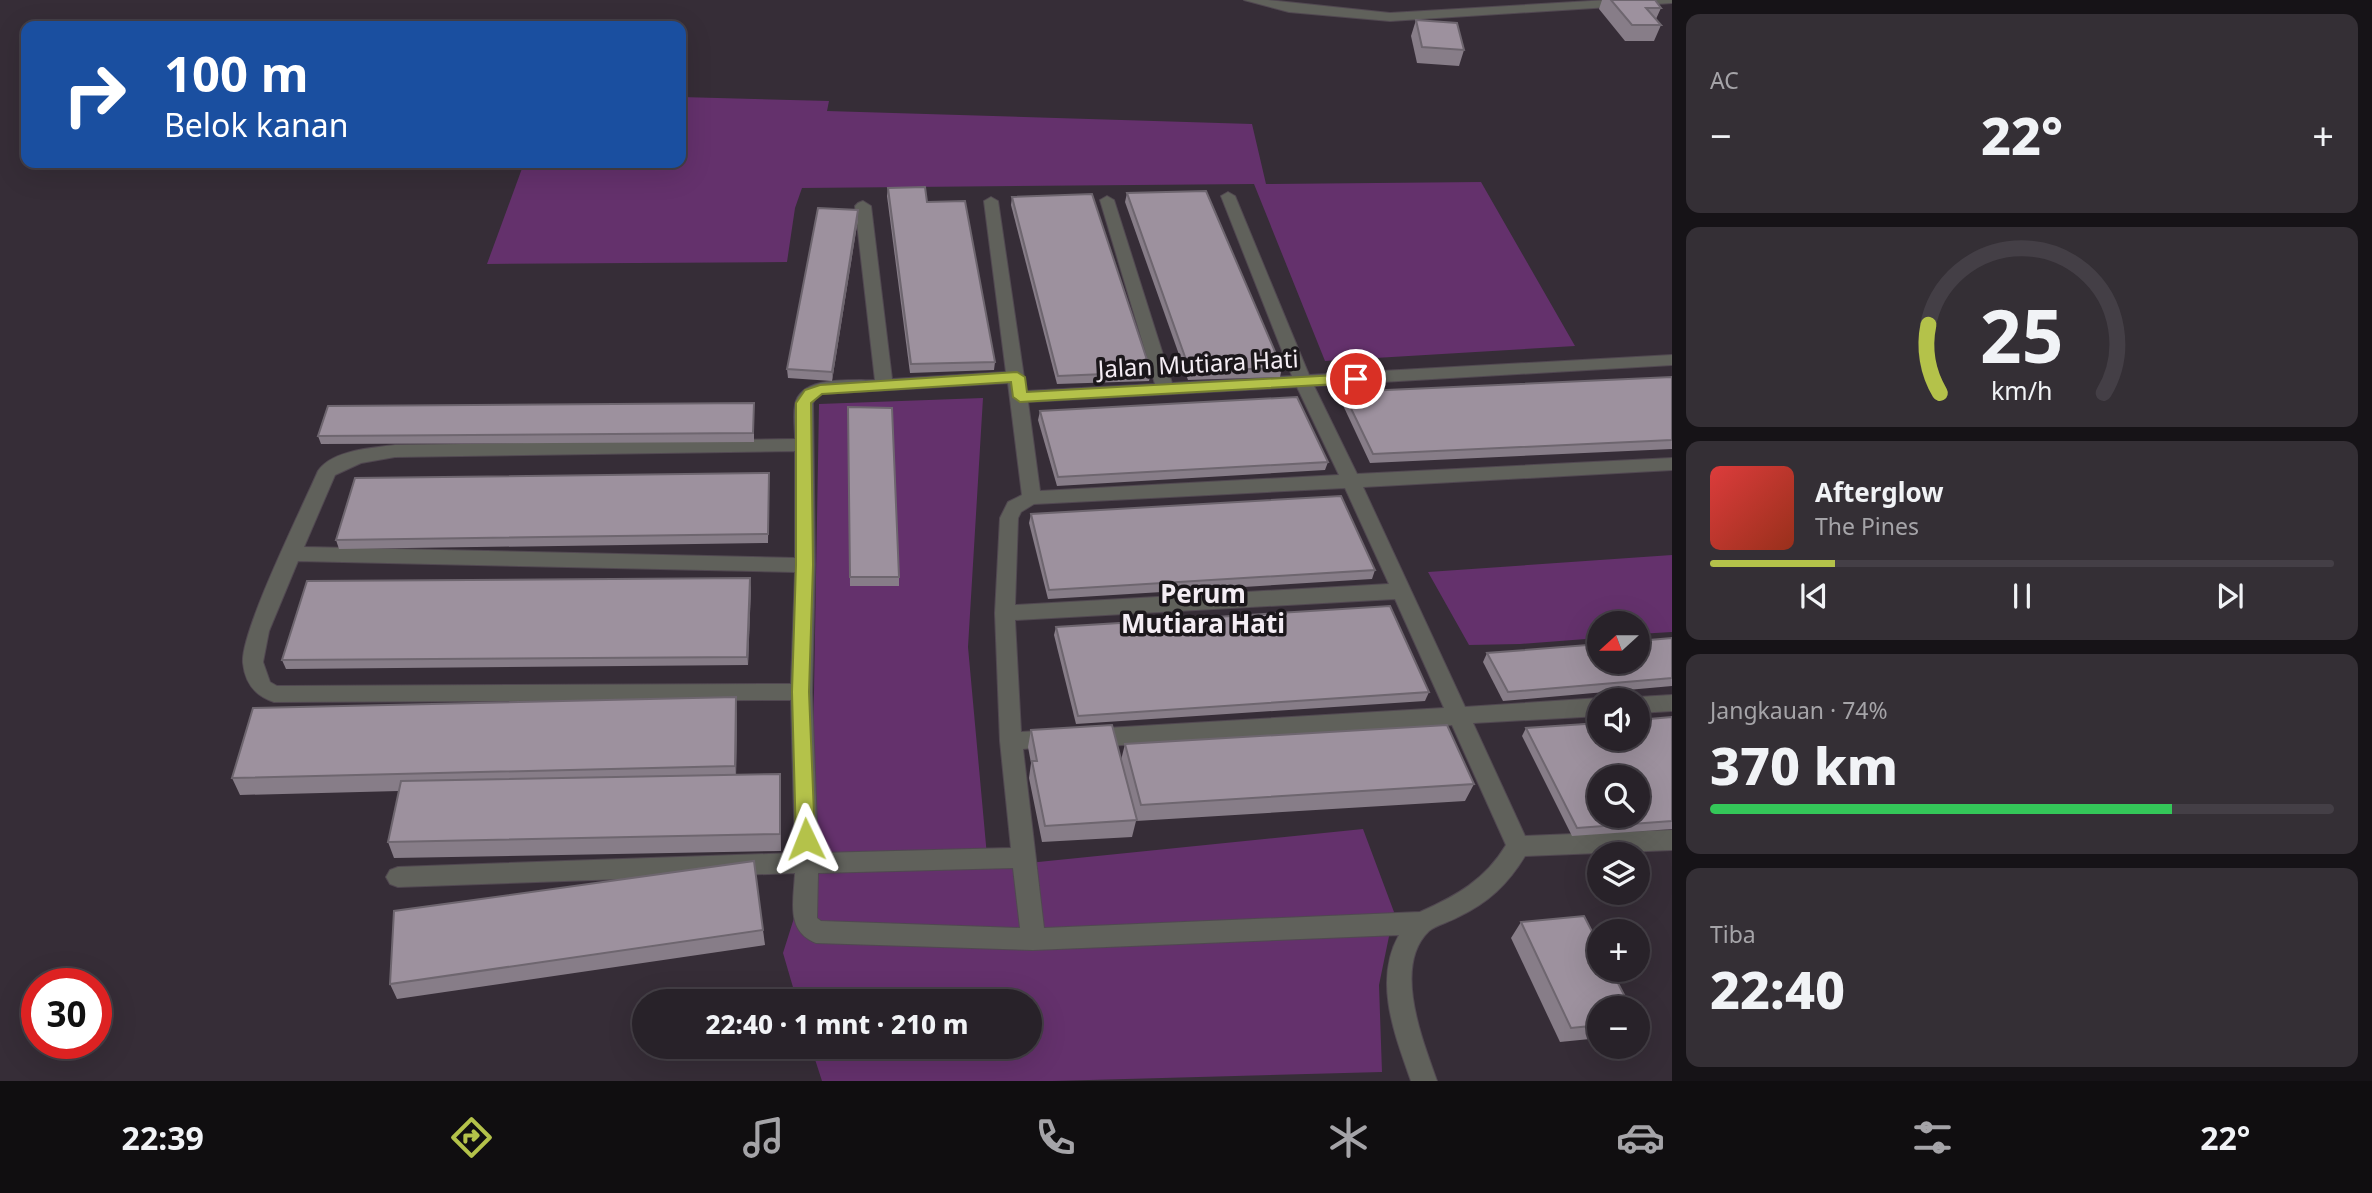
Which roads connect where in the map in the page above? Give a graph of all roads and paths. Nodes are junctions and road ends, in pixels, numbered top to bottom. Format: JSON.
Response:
{"nodes":[{"id":1,"x":1250,"y":0,"type":"edge"},
{"id":2,"x":1670,"y":0,"type":"edge"},
{"id":3,"x":1525,"y":5,"type":"edge"},
{"id":4,"x":1228,"y":196,"type":"dead end"},
{"id":5,"x":1107,"y":200,"type":"dead end"},
{"id":6,"x":991,"y":201,"type":"dead end"},
{"id":7,"x":863,"y":206,"type":"dead end"},
{"id":8,"x":1672,"y":360,"type":"edge"},
{"id":9,"x":1017,"y":377,"type":"junction"},
{"id":10,"x":1303,"y":382,"type":"junction"},
{"id":11,"x":884,"y":386,"type":"junction"},
{"id":12,"x":1165,"y":389,"type":"junction"},
{"id":13,"x":1020,"y":397,"type":"junction"},
{"id":14,"x":803,"y":445,"type":"junction"},
{"id":15,"x":1672,"y":464,"type":"edge"},
{"id":16,"x":1351,"y":480,"type":"junction"},
{"id":17,"x":1032,"y":498,"type":"junction"},
{"id":18,"x":291,"y":554,"type":"junction"},
{"id":19,"x":804,"y":565,"type":"junction"},
{"id":20,"x":1402,"y":591,"type":"junction"},
{"id":21,"x":1005,"y":614,"type":"junction"},
{"id":22,"x":800,"y":692,"type":"junction"},
{"id":23,"x":1672,"y":703,"type":"edge"},
{"id":24,"x":1650,"y":704,"type":"edge"},
{"id":25,"x":1587,"y":708,"type":"edge"},
{"id":26,"x":1458,"y":716,"type":"junction"},
{"id":27,"x":1011,"y":741,"type":"junction"},
{"id":28,"x":1672,"y":840,"type":"edge"},
{"id":29,"x":1518,"y":846,"type":"junction"},
{"id":30,"x":1023,"y":858,"type":"junction"},
{"id":31,"x":807,"y":863,"type":"junction"},
{"id":32,"x":398,"y":877,"type":"dead end"},
{"id":33,"x":1421,"y":923,"type":"junction"},
{"id":34,"x":1033,"y":939,"type":"junction"},
{"id":35,"x":1424,"y":1081,"type":"edge"}],
"edges":[{"from":1,"to":3,"type":"street"},
{"from":2,"to":3,"type":"street"},
{"from":4,"to":10,"type":"street"},
{"from":5,"to":12,"type":"street"},
{"from":6,"to":9,"type":"street"},
{"from":7,"to":11,"type":"street"},
{"from":8,"to":10,"type":"street","name":"Jalan Mutiara Hati"},
{"from":9,"to":11,"type":"street"},
{"from":9,"to":13,"type":"street"},
{"from":10,"to":12,"type":"street","name":"Jalan Mutiara Hati"},
{"from":10,"to":16,"type":"street"},
{"from":11,"to":14,"type":"street"},
{"from":12,"to":13,"type":"street","name":"Jalan Mutiara Hati"},
{"from":13,"to":17,"type":"street"},
{"from":14,"to":18,"type":"street"},
{"from":14,"to":19,"type":"street"},
{"from":15,"to":16,"type":"street"},
{"from":16,"to":17,"type":"street"},
{"from":16,"to":20,"type":"street"},
{"from":17,"to":21,"type":"street"},
{"from":18,"to":19,"type":"street"},
{"from":18,"to":22,"type":"street"},
{"from":19,"to":22,"type":"street"},
{"from":20,"to":21,"type":"street"},
{"from":20,"to":26,"type":"street"},
{"from":21,"to":27,"type":"street"},
{"from":22,"to":31,"type":"street"},
{"from":23,"to":24,"type":"street"},
{"from":25,"to":26,"type":"street"},
{"from":26,"to":27,"type":"street"},
{"from":26,"to":29,"type":"street"},
{"from":27,"to":30,"type":"street"},
{"from":28,"to":29,"type":"street"},
{"from":29,"to":33,"type":"street"},
{"from":30,"to":31,"type":"street"},
{"from":30,"to":34,"type":"street"},
{"from":31,"to":32,"type":"street"},
{"from":31,"to":34,"type":"street"},
{"from":33,"to":34,"type":"street"},
{"from":33,"to":35,"type":"street"}]}
